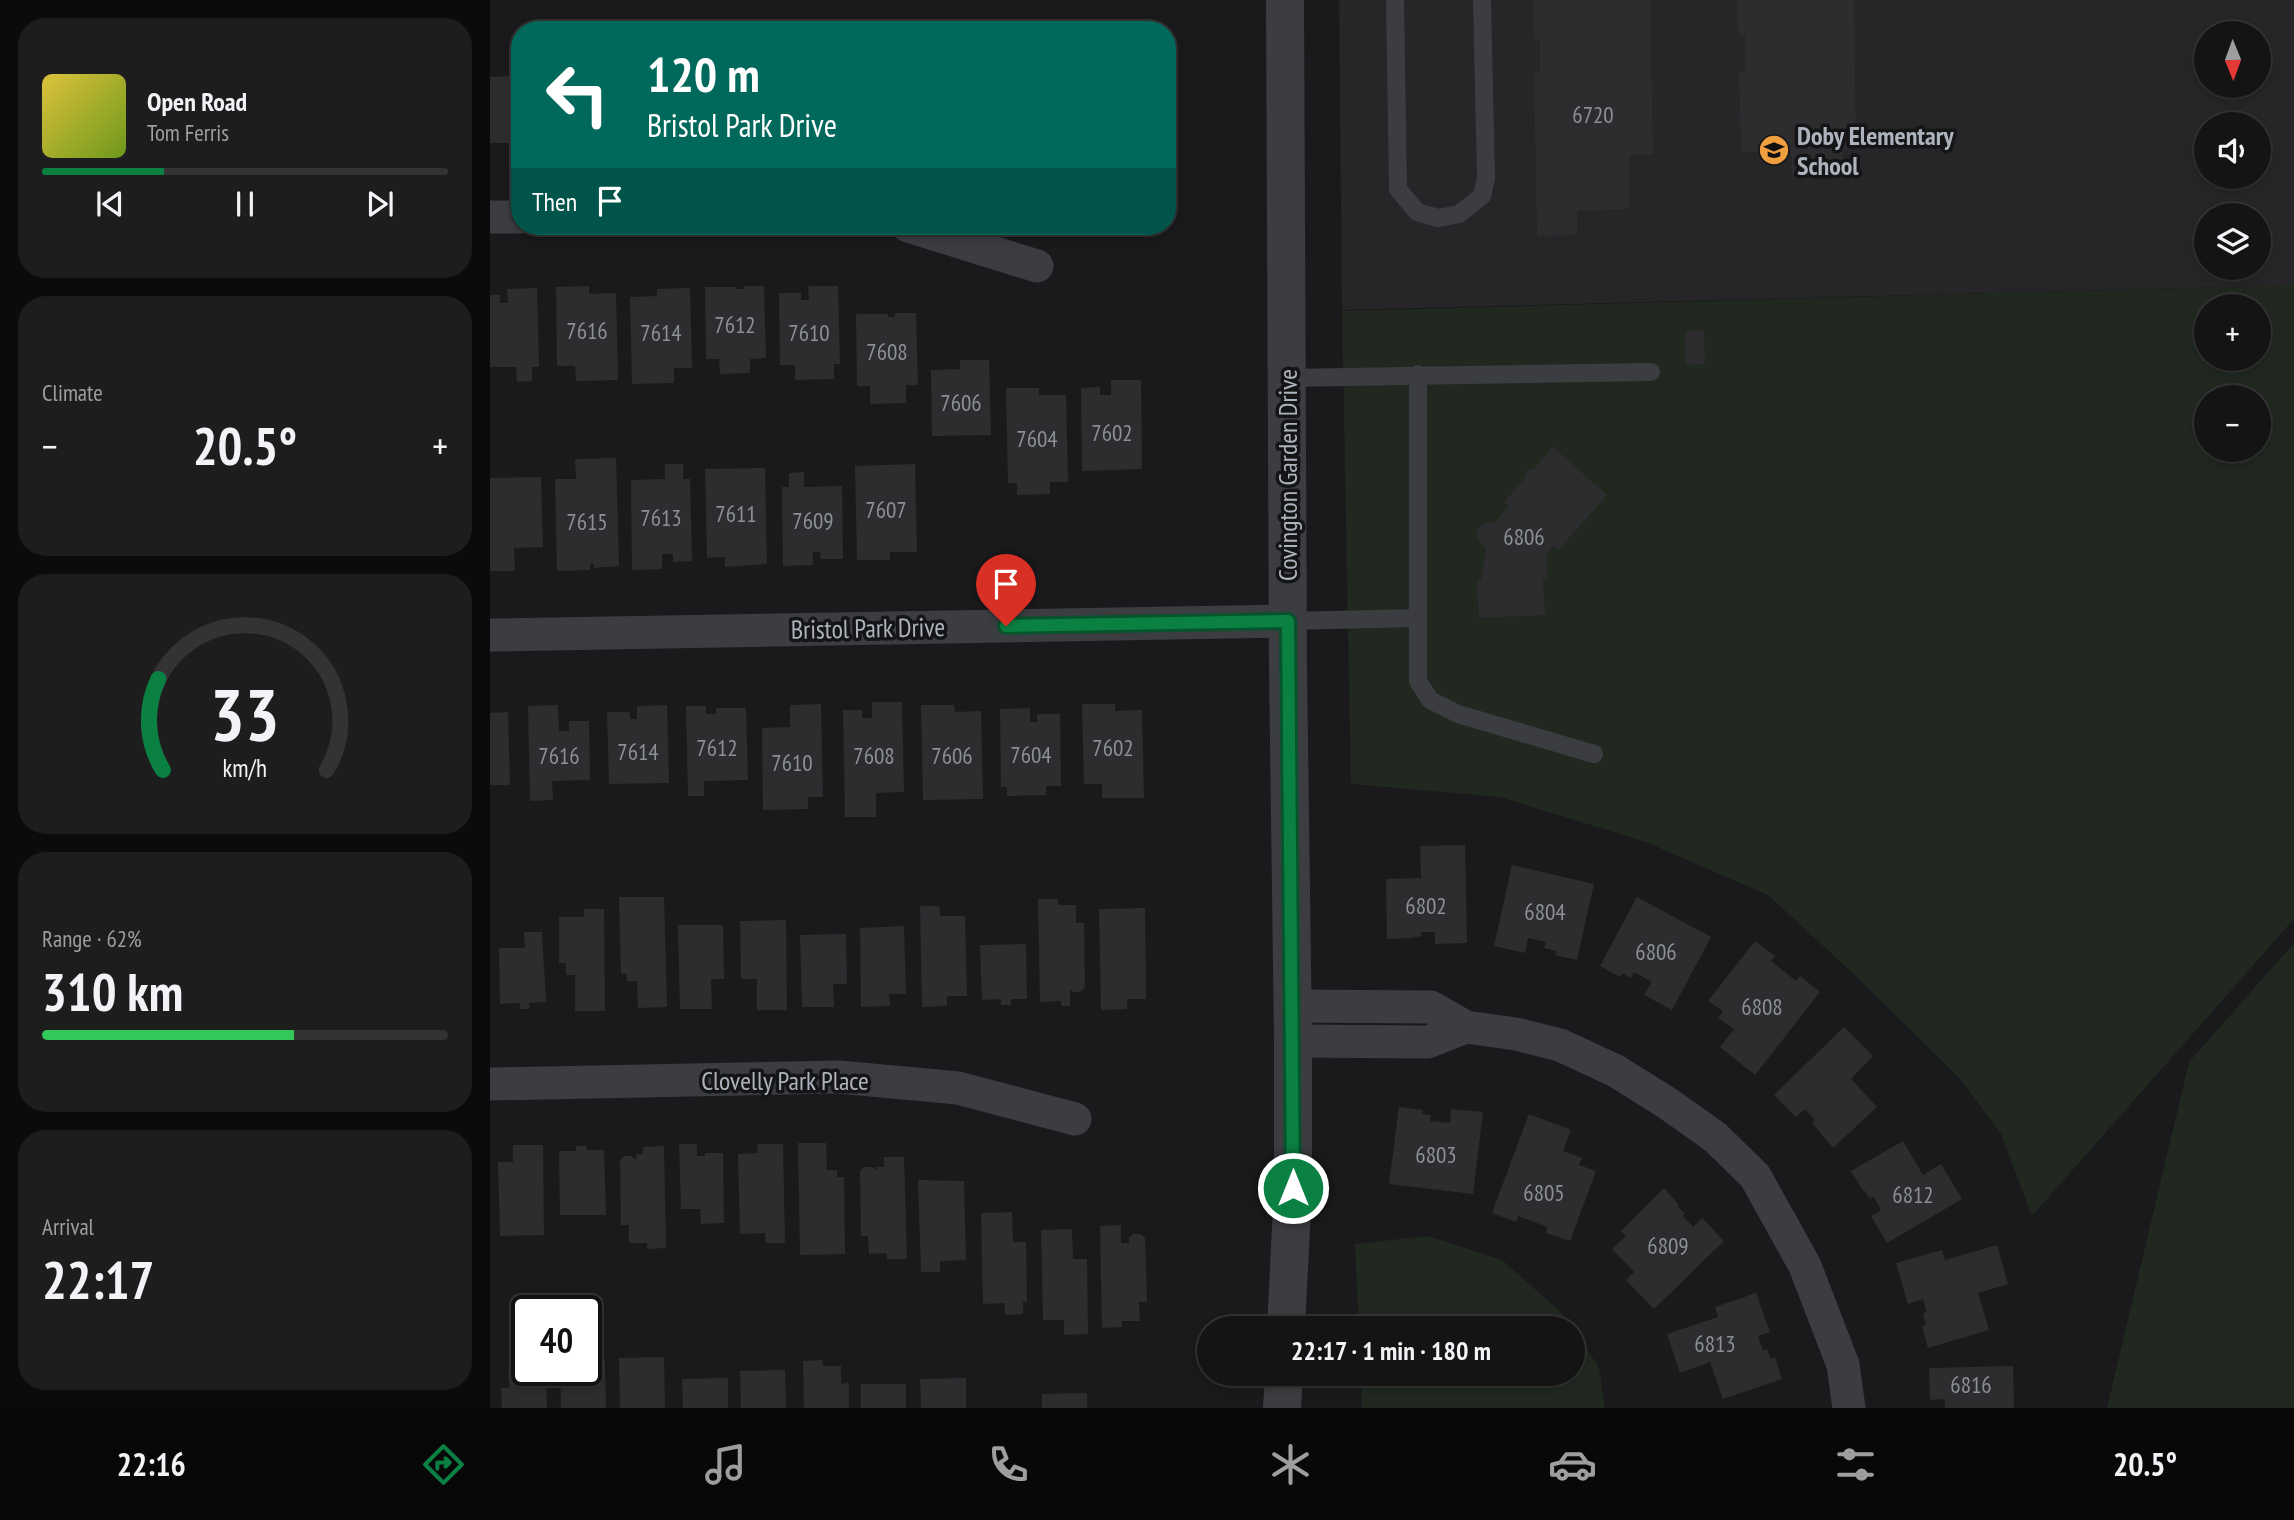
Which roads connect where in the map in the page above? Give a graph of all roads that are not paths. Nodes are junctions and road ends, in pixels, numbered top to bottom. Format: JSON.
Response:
{"nodes":[{"id":1,"x":1285,"y":0,"type":"edge"},
{"id":2,"x":1395,"y":0,"type":"edge"},
{"id":3,"x":1482,"y":0,"type":"edge"},
{"id":4,"x":490,"y":217,"type":"edge"},
{"id":5,"x":511,"y":217,"type":"edge"},
{"id":6,"x":938,"y":235,"type":"edge"},
{"id":7,"x":1037,"y":265,"type":"dead end"},
{"id":8,"x":1651,"y":372,"type":"dead end"},
{"id":9,"x":1418,"y":374,"type":"junction"},
{"id":10,"x":1286,"y":378,"type":"junction"},
{"id":11,"x":1418,"y":618,"type":"junction"},
{"id":12,"x":1288,"y":621,"type":"junction"},
{"id":13,"x":490,"y":635,"type":"edge"},
{"id":14,"x":1594,"y":754,"type":"dead end"},
{"id":15,"x":1293,"y":1023,"type":"junction"},
{"id":16,"x":490,"y":1084,"type":"edge"},
{"id":17,"x":1075,"y":1119,"type":"dead end"},
{"id":18,"x":1287,"y":1316,"type":"edge"},
{"id":19,"x":1283,"y":1386,"type":"edge"},
{"id":20,"x":1282,"y":1408,"type":"edge"},
{"id":21,"x":1849,"y":1408,"type":"edge"}],
"edges":[{"from":1,"to":10,"type":"street","name":"Covington Garden Drive"},
{"from":2,"to":3,"type":"lane"},
{"from":4,"to":5,"type":"street"},
{"from":6,"to":7,"type":"street"},
{"from":8,"to":9,"type":"lane"},
{"from":9,"to":10,"type":"lane"},
{"from":9,"to":11,"type":"lane"},
{"from":10,"to":12,"type":"street","name":"Covington Garden Drive"},
{"from":11,"to":12,"type":"lane"},
{"from":11,"to":14,"type":"lane"},
{"from":12,"to":13,"type":"street","name":"Bristol Park Drive"},
{"from":12,"to":15,"type":"street","name":"Covington Garden Drive"},
{"from":15,"to":18,"type":"street","name":"Covington Garden Drive"},
{"from":15,"to":21,"type":"street"},
{"from":16,"to":17,"type":"street","name":"Clovelly Park Place"},
{"from":19,"to":20,"type":"street"}]}
